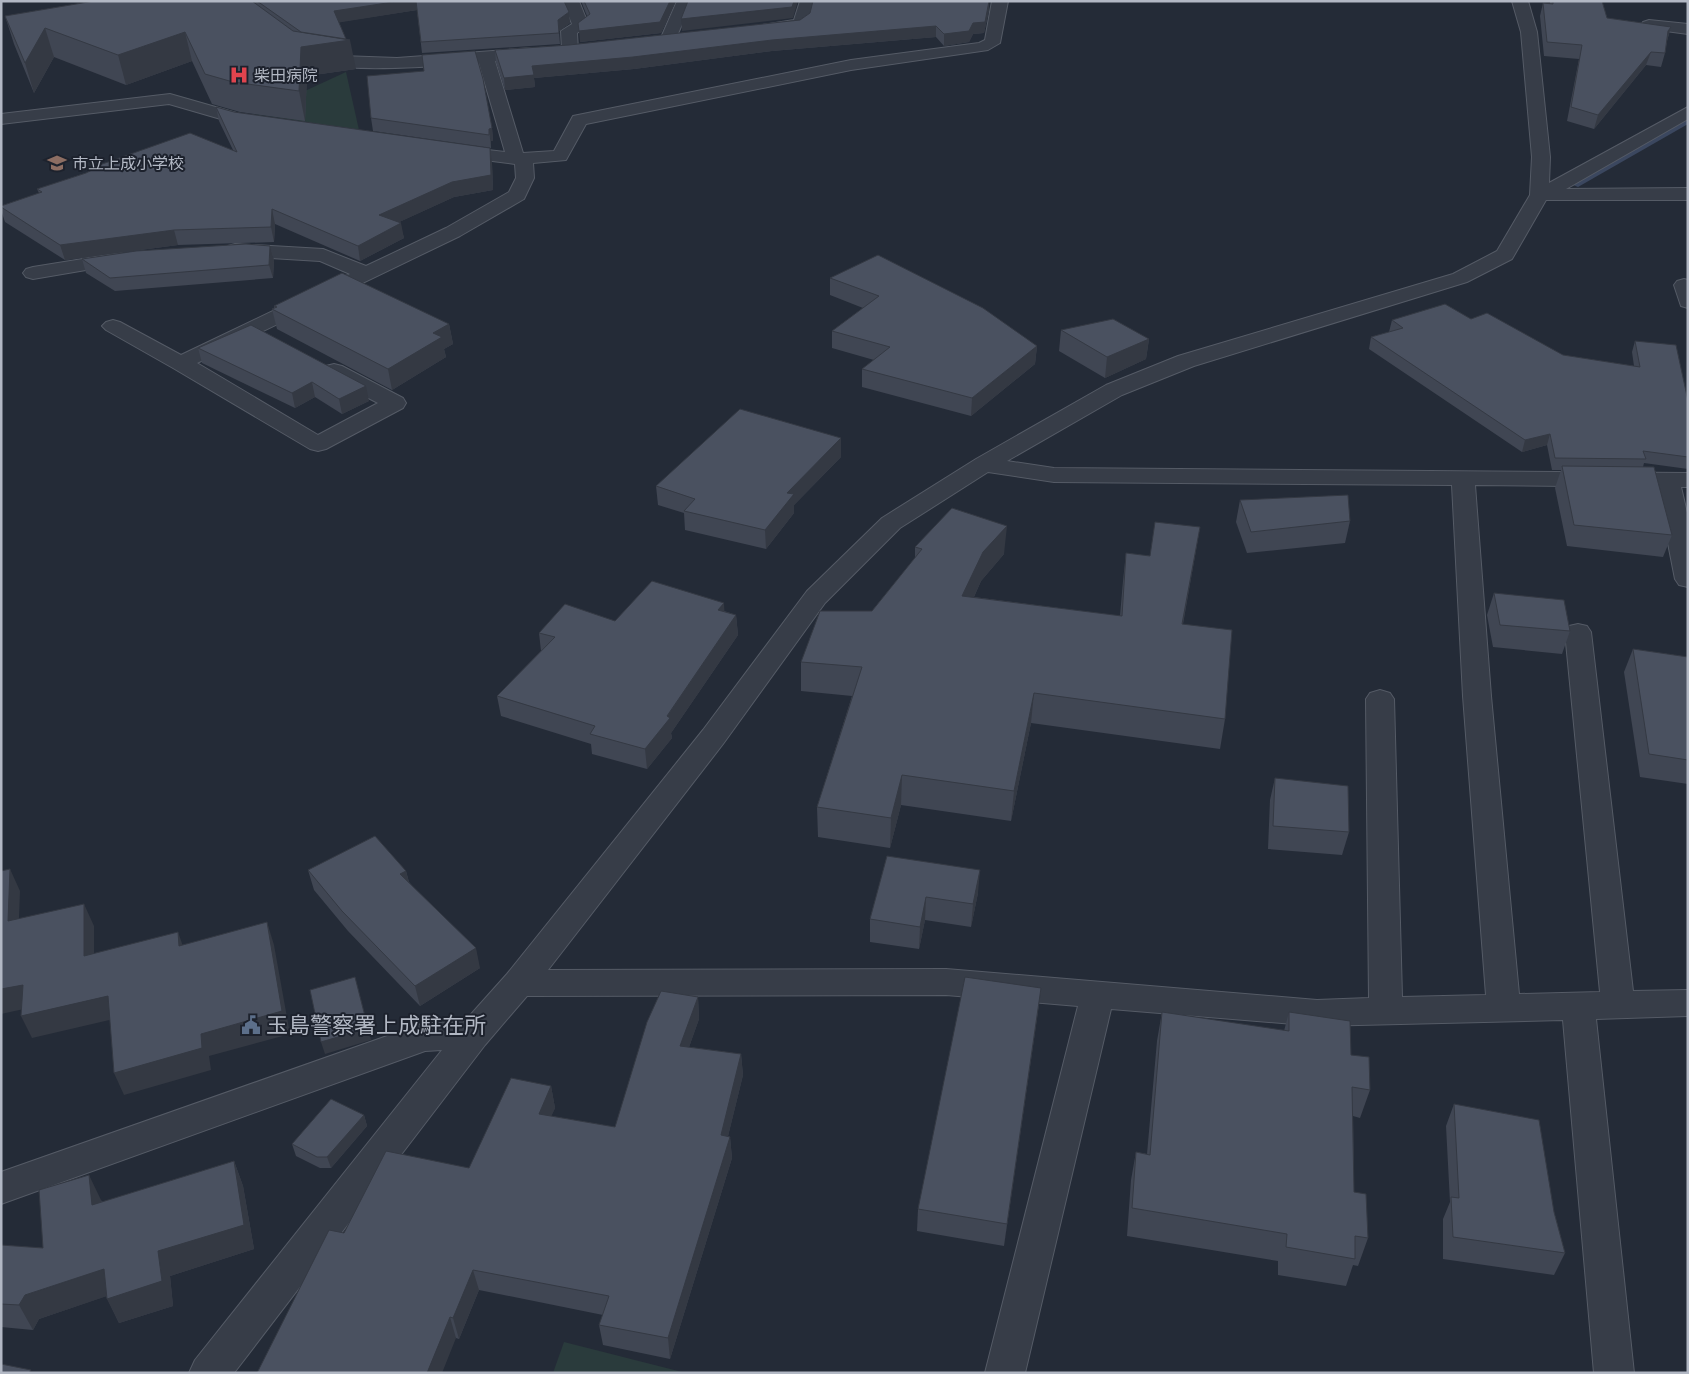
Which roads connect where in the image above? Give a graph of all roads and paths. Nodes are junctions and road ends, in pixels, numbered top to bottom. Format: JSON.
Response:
{"nodes":[{"id":1,"x":571,"y":1,"type":"edge"},
{"id":2,"x":685,"y":1,"type":"edge"},
{"id":3,"x":808,"y":1,"type":"edge"},
{"id":4,"x":1000,"y":1,"type":"edge"},
{"id":5,"x":1520,"y":1,"type":"edge"},
{"id":6,"x":1650,"y":25,"type":"edge"},
{"id":7,"x":1688,"y":29,"type":"edge"},
{"id":8,"x":753,"y":30,"type":"edge"},
{"id":9,"x":687,"y":37,"type":"edge"},
{"id":10,"x":668,"y":40,"type":"junction"},
{"id":11,"x":648,"y":42,"type":"edge"},
{"id":12,"x":590,"y":48,"type":"edge"},
{"id":13,"x":570,"y":50,"type":"junction"},
{"id":14,"x":306,"y":55,"type":"edge"},
{"id":15,"x":485,"y":56,"type":"junction"},
{"id":16,"x":1688,"y":112,"type":"edge"},
{"id":17,"x":1,"y":119,"type":"edge"},
{"id":18,"x":276,"y":124,"type":"edge"},
{"id":19,"x":440,"y":149,"type":"edge"},
{"id":20,"x":516,"y":158,"type":"junction"},
{"id":21,"x":1688,"y":194,"type":"edge"},
{"id":22,"x":1539,"y":195,"type":"junction"},
{"id":23,"x":218,"y":251,"type":"edge"},
{"id":24,"x":134,"y":258,"type":"edge"},
{"id":25,"x":33,"y":273,"type":"dead end"},
{"id":26,"x":367,"y":274,"type":"junction"},
{"id":27,"x":112,"y":326,"type":"dead end"},
{"id":28,"x":253,"y":328,"type":"junction"},
{"id":29,"x":279,"y":342,"type":"edge"},
{"id":30,"x":313,"y":360,"type":"edge"},
{"id":31,"x":181,"y":363,"type":"junction"},
{"id":32,"x":984,"y":464,"type":"junction"},
{"id":33,"x":1463,"y":478,"type":"junction"},
{"id":34,"x":1678,"y":480,"type":"edge"},
{"id":35,"x":1688,"y":579,"type":"edge"},
{"id":36,"x":1578,"y":632,"type":"dead end"},
{"id":37,"x":1380,"y":699,"type":"dead end"},
{"id":38,"x":519,"y":983,"type":"junction"},
{"id":39,"x":1098,"y":994,"type":"junction"},
{"id":40,"x":1688,"y":1003,"type":"edge"},
{"id":41,"x":1618,"y":1005,"type":"junction"},
{"id":42,"x":1578,"y":1006,"type":"junction"},
{"id":43,"x":1504,"y":1008,"type":"junction"},
{"id":44,"x":1386,"y":1011,"type":"junction"},
{"id":45,"x":473,"y":1035,"type":"junction"},
{"id":46,"x":1,"y":1188,"type":"edge"},
{"id":47,"x":209,"y":1373,"type":"edge"},
{"id":48,"x":1004,"y":1373,"type":"edge"},
{"id":49,"x":1614,"y":1373,"type":"edge"}],
"edges":[{"from":1,"to":13,"type":"street"},
{"from":2,"to":10,"type":"street"},
{"from":3,"to":8,"type":"street"},
{"from":4,"to":20,"type":"street"},
{"from":5,"to":22,"type":"street"},
{"from":6,"to":7,"type":"street"},
{"from":9,"to":10,"type":"street"},
{"from":10,"to":11,"type":"street"},
{"from":12,"to":13,"type":"street"},
{"from":13,"to":15,"type":"street"},
{"from":14,"to":15,"type":"street"},
{"from":15,"to":20,"type":"street"},
{"from":16,"to":22,"type":"street"},
{"from":17,"to":18,"type":"street"},
{"from":19,"to":20,"type":"street"},
{"from":20,"to":26,"type":"street"},
{"from":21,"to":22,"type":"street"},
{"from":22,"to":32,"type":"street"},
{"from":23,"to":26,"type":"street"},
{"from":24,"to":25,"type":"street"},
{"from":26,"to":28,"type":"street"},
{"from":27,"to":31,"type":"street"},
{"from":28,"to":29,"type":"street"},
{"from":28,"to":31,"type":"street"},
{"from":30,"to":31,"type":"street"},
{"from":32,"to":33,"type":"street"},
{"from":32,"to":38,"type":"street"},
{"from":33,"to":34,"type":"street"},
{"from":33,"to":43,"type":"street"},
{"from":34,"to":35,"type":"street"},
{"from":36,"to":41,"type":"street"},
{"from":37,"to":44,"type":"street"},
{"from":38,"to":39,"type":"street"},
{"from":38,"to":45,"type":"street"},
{"from":39,"to":44,"type":"street"},
{"from":39,"to":48,"type":"street"},
{"from":40,"to":41,"type":"street"},
{"from":41,"to":42,"type":"street"},
{"from":42,"to":43,"type":"street"},
{"from":42,"to":49,"type":"street"},
{"from":43,"to":44,"type":"street"},
{"from":45,"to":46,"type":"street"},
{"from":45,"to":47,"type":"street"}]}
